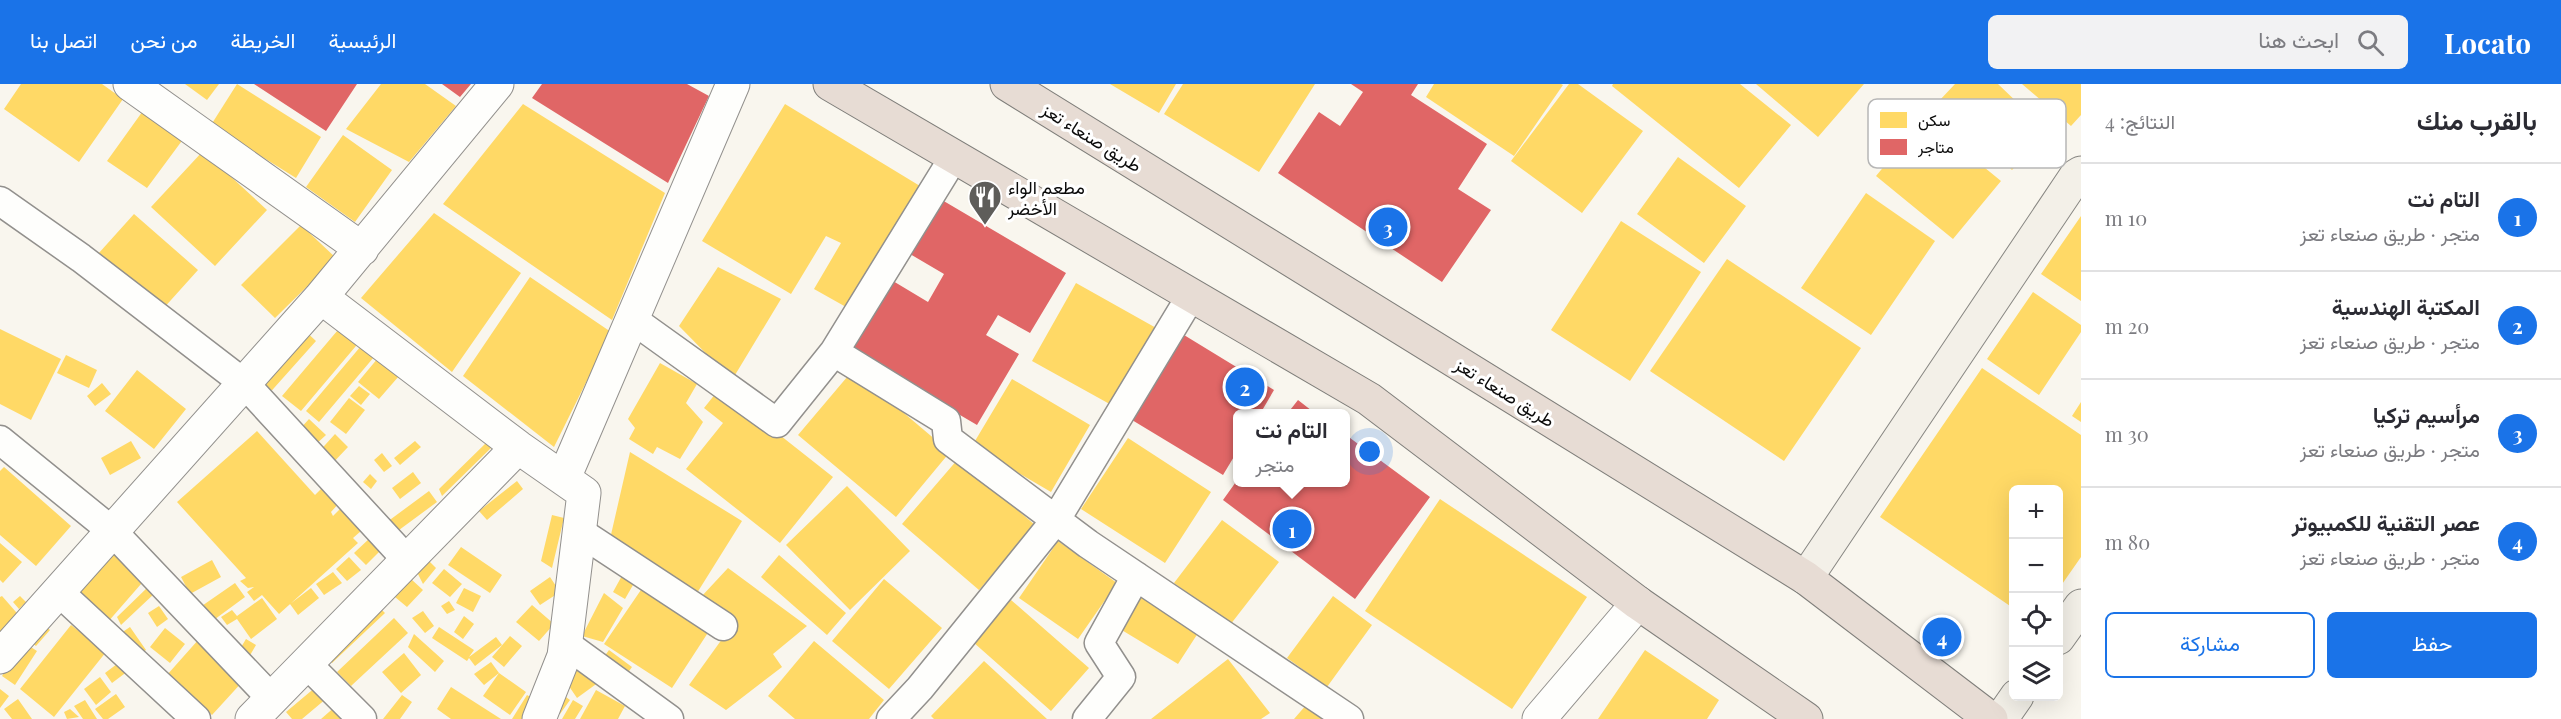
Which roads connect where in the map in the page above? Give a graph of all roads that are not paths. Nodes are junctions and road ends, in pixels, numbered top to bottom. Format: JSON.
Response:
{"nodes":[{"id":1,"x":130,"y":84,"type":"edge"},
{"id":2,"x":497,"y":84,"type":"edge"},
{"id":3,"x":733,"y":84,"type":"edge"},
{"id":4,"x":830,"y":84,"type":"edge"},
{"id":5,"x":1007,"y":84,"type":"edge"},
{"id":6,"x":954,"y":157,"type":"junction"},
{"id":7,"x":2081,"y":173,"type":"edge"},
{"id":8,"x":0,"y":201,"type":"edge"},
{"id":9,"x":362,"y":249,"type":"junction"},
{"id":10,"x":1191,"y":296,"type":"junction"},
{"id":11,"x":321,"y":297,"type":"junction"},
{"id":12,"x":632,"y":319,"type":"junction"},
{"id":13,"x":834,"y":352,"type":"junction"},
{"id":14,"x":245,"y":384,"type":"junction"},
{"id":15,"x":0,"y":440,"type":"edge"},
{"id":16,"x":518,"y":447,"type":"junction"},
{"id":17,"x":564,"y":478,"type":"junction"},
{"id":18,"x":1055,"y":521,"type":"junction"},
{"id":19,"x":112,"y":531,"type":"junction"},
{"id":20,"x":580,"y":532,"type":"junction"},
{"id":21,"x":407,"y":560,"type":"junction"},
{"id":22,"x":1136,"y":576,"type":"junction"},
{"id":23,"x":1806,"y":579,"type":"junction"},
{"id":24,"x":59,"y":592,"type":"junction"},
{"id":25,"x":1638,"y":603,"type":"junction"},
{"id":26,"x":2081,"y":606,"type":"edge"},
{"id":27,"x":723,"y":626,"type":"dead end"},
{"id":28,"x":2063,"y":631,"type":"edge"},
{"id":29,"x":566,"y":644,"type":"junction"},
{"id":30,"x":0,"y":657,"type":"edge"},
{"id":31,"x":306,"y":663,"type":"junction"},
{"id":32,"x":2014,"y":701,"type":"edge"},
{"id":33,"x":262,"y":709,"type":"edge"},
{"id":34,"x":903,"y":715,"type":"edge"},
{"id":35,"x":196,"y":719,"type":"edge"},
{"id":36,"x":362,"y":719,"type":"edge"},
{"id":37,"x":539,"y":719,"type":"edge"},
{"id":38,"x":669,"y":719,"type":"edge"},
{"id":39,"x":1087,"y":719,"type":"edge"},
{"id":40,"x":1349,"y":719,"type":"edge"},
{"id":41,"x":1539,"y":719,"type":"edge"},
{"id":42,"x":1806,"y":719,"type":"edge"},
{"id":43,"x":1991,"y":719,"type":"edge"},
{"id":44,"x":2001,"y":719,"type":"edge"}],
"edges":[{"from":1,"to":9,"type":"street"},
{"from":2,"to":9,"type":"street"},
{"from":3,"to":12,"type":"street"},
{"from":4,"to":6,"type":"highway"},
{"from":5,"to":23,"type":"highway","name":"طريق صنعاء تعز"},
{"from":6,"to":10,"type":"highway"},
{"from":6,"to":13,"type":"lane"},
{"from":7,"to":23,"type":"street"},
{"from":8,"to":14,"type":"lane"},
{"from":9,"to":11,"type":"street"},
{"from":10,"to":18,"type":"lane"},
{"from":10,"to":25,"type":"highway"},
{"from":11,"to":14,"type":"street"},
{"from":11,"to":16,"type":"street"},
{"from":12,"to":13,"type":"lane"},
{"from":12,"to":17,"type":"street"},
{"from":13,"to":18,"type":"lane"},
{"from":14,"to":19,"type":"street"},
{"from":14,"to":21,"type":"lane"},
{"from":15,"to":19,"type":"lane"},
{"from":16,"to":17,"type":"street"},
{"from":16,"to":21,"type":"street"},
{"from":17,"to":20,"type":"street"},
{"from":18,"to":22,"type":"lane"},
{"from":18,"to":34,"type":"lane"},
{"from":19,"to":24,"type":"street"},
{"from":19,"to":33,"type":"lane"},
{"from":20,"to":27,"type":"lane"},
{"from":20,"to":29,"type":"street"},
{"from":21,"to":31,"type":"street"},
{"from":22,"to":39,"type":"lane"},
{"from":22,"to":40,"type":"lane"},
{"from":23,"to":43,"type":"highway","name":"طريق صنعاء تعز"},
{"from":24,"to":30,"type":"street"},
{"from":24,"to":35,"type":"lane"},
{"from":25,"to":41,"type":"street"},
{"from":25,"to":42,"type":"highway"},
{"from":26,"to":28,"type":"street"},
{"from":29,"to":37,"type":"street"},
{"from":29,"to":38,"type":"lane"},
{"from":31,"to":33,"type":"street"},
{"from":31,"to":36,"type":"lane"},
{"from":32,"to":44,"type":"street"}]}
